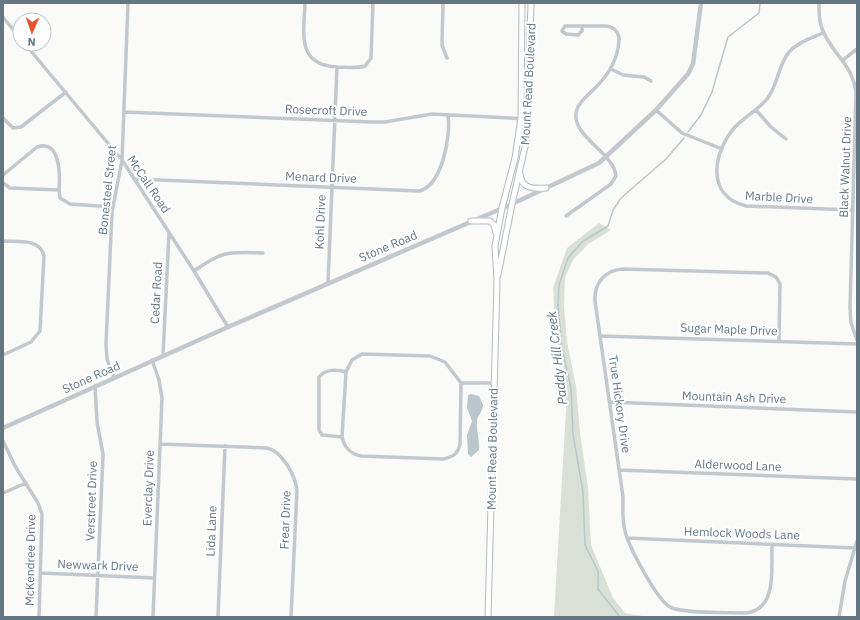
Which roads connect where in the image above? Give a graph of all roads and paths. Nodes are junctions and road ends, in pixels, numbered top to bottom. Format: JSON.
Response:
{"nodes":[{"id":1,"x":128,"y":3,"type":"edge"},
{"id":2,"x":305,"y":3,"type":"edge"},
{"id":3,"x":373,"y":3,"type":"edge"},
{"id":4,"x":443,"y":3,"type":"edge"},
{"id":5,"x":522,"y":3,"type":"edge"},
{"id":6,"x":532,"y":3,"type":"edge"},
{"id":7,"x":701,"y":3,"type":"edge"},
{"id":8,"x":819,"y":3,"type":"edge"},
{"id":9,"x":3,"y":17,"type":"edge"},
{"id":10,"x":582,"y":26,"type":"junction"},
{"id":11,"x":12,"y":28,"type":"edge"},
{"id":12,"x":824,"y":33,"type":"junction"},
{"id":13,"x":857,"y":49,"type":"edge"},
{"id":14,"x":32,"y":52,"type":"edge"},
{"id":15,"x":447,"y":58,"type":"dead end"},
{"id":16,"x":843,"y":60,"type":"junction"},
{"id":17,"x":337,"y":67,"type":"junction"},
{"id":18,"x":611,"y":69,"type":"junction"},
{"id":19,"x":651,"y":81,"type":"dead end"},
{"id":20,"x":66,"y":92,"type":"junction"},
{"id":21,"x":656,"y":110,"type":"junction"},
{"id":22,"x":756,"y":110,"type":"junction"},
{"id":23,"x":124,"y":112,"type":"junction"},
{"id":24,"x":448,"y":116,"type":"junction"},
{"id":25,"x":3,"y":118,"type":"edge"},
{"id":26,"x":520,"y":118,"type":"junction"},
{"id":27,"x":528,"y":119,"type":"junction"},
{"id":28,"x":335,"y":121,"type":"junction"},
{"id":29,"x":786,"y":139,"type":"dead end"},
{"id":30,"x":722,"y":149,"type":"junction"},
{"id":31,"x":606,"y":158,"type":"junction"},
{"id":32,"x":122,"y":160,"type":"junction"},
{"id":33,"x":520,"y":169,"type":"junction"},
{"id":34,"x":3,"y":175,"type":"edge"},
{"id":35,"x":135,"y":179,"type":"junction"},
{"id":36,"x":3,"y":183,"type":"edge"},
{"id":37,"x":856,"y":183,"type":"edge"},
{"id":38,"x":332,"y":187,"type":"junction"},
{"id":39,"x":546,"y":188,"type":"junction"},
{"id":40,"x":59,"y":190,"type":"junction"},
{"id":41,"x":512,"y":204,"type":"junction"},
{"id":42,"x":113,"y":207,"type":"junction"},
{"id":43,"x":502,"y":208,"type":"junction"},
{"id":44,"x":853,"y":210,"type":"junction"},
{"id":45,"x":566,"y":216,"type":"dead end"},
{"id":46,"x":471,"y":221,"type":"junction"},
{"id":47,"x":169,"y":232,"type":"junction"},
{"id":48,"x":496,"y":240,"type":"junction"},
{"id":49,"x":3,"y":242,"type":"edge"},
{"id":50,"x":263,"y":253,"type":"dead end"},
{"id":51,"x":194,"y":271,"type":"junction"},
{"id":52,"x":851,"y":276,"type":"junction"},
{"id":53,"x":857,"y":277,"type":"edge"},
{"id":54,"x":497,"y":282,"type":"junction"},
{"id":55,"x":328,"y":283,"type":"junction"},
{"id":56,"x":228,"y":327,"type":"junction"},
{"id":57,"x":600,"y":336,"type":"junction"},
{"id":58,"x":857,"y":340,"type":"edge"},
{"id":59,"x":779,"y":341,"type":"junction"},
{"id":60,"x":857,"y":344,"type":"edge"},
{"id":61,"x":3,"y":355,"type":"edge"},
{"id":62,"x":163,"y":355,"type":"junction"},
{"id":63,"x":152,"y":360,"type":"junction"},
{"id":64,"x":346,"y":372,"type":"junction"},
{"id":65,"x":114,"y":378,"type":"junction"},
{"id":66,"x":461,"y":383,"type":"junction"},
{"id":67,"x":494,"y":383,"type":"junction"},
{"id":68,"x":95,"y":386,"type":"junction"},
{"id":69,"x":610,"y":402,"type":"junction"},
{"id":70,"x":857,"y":412,"type":"edge"},
{"id":71,"x":3,"y":428,"type":"edge"},
{"id":72,"x":342,"y":437,"type":"junction"},
{"id":73,"x":3,"y":441,"type":"edge"},
{"id":74,"x":160,"y":444,"type":"junction"},
{"id":75,"x":225,"y":446,"type":"junction"},
{"id":76,"x":619,"y":470,"type":"junction"},
{"id":77,"x":857,"y":479,"type":"edge"},
{"id":78,"x":26,"y":483,"type":"junction"},
{"id":79,"x":3,"y":493,"type":"edge"},
{"id":80,"x":627,"y":538,"type":"junction"},
{"id":81,"x":857,"y":541,"type":"edge"},
{"id":82,"x":772,"y":545,"type":"junction"},
{"id":83,"x":856,"y":548,"type":"junction"},
{"id":84,"x":41,"y":573,"type":"junction"},
{"id":85,"x":97,"y":575,"type":"junction"},
{"id":86,"x":154,"y":578,"type":"junction"},
{"id":87,"x":39,"y":617,"type":"edge"},
{"id":88,"x":96,"y":617,"type":"edge"},
{"id":89,"x":153,"y":617,"type":"edge"},
{"id":90,"x":218,"y":617,"type":"edge"},
{"id":91,"x":291,"y":617,"type":"edge"},
{"id":92,"x":488,"y":617,"type":"edge"},
{"id":93,"x":839,"y":617,"type":"edge"}],
"edges":[{"from":1,"to":23,"type":"street","name":"Bonesteel Street"},
{"from":2,"to":17,"type":"street"},
{"from":3,"to":17,"type":"street"},
{"from":4,"to":15,"type":"street"},
{"from":5,"to":26,"type":"main road","name":"Mount Read Boulevard"},
{"from":6,"to":27,"type":"main road","name":"Mount Read Boulevard"},
{"from":7,"to":21,"type":"street","name":"Stone Road"},
{"from":8,"to":12,"type":"street","name":"Black Walnut Drive"},
{"from":9,"to":11,"type":"street"},
{"from":10,"to":10,"type":"street"},
{"from":10,"to":18,"type":"street"},
{"from":12,"to":16,"type":"street","name":"Black Walnut Drive"},
{"from":12,"to":22,"type":"street","name":"Marble Drive"},
{"from":13,"to":16,"type":"street"},
{"from":14,"to":20,"type":"street","name":"McCall Road"},
{"from":16,"to":37,"type":"street","name":"Black Walnut Drive"},
{"from":17,"to":28,"type":"street","name":"Kohl Drive"},
{"from":18,"to":19,"type":"street"},
{"from":18,"to":31,"type":"street"},
{"from":20,"to":25,"type":"street"},
{"from":20,"to":32,"type":"street","name":"McCall Road"},
{"from":21,"to":30,"type":"street"},
{"from":21,"to":31,"type":"street","name":"Stone Road"},
{"from":22,"to":29,"type":"street"},
{"from":22,"to":30,"type":"street","name":"Marble Drive"},
{"from":23,"to":28,"type":"street","name":"Rosecroft Drive"},
{"from":23,"to":32,"type":"street","name":"Bonesteel Street"},
{"from":24,"to":26,"type":"street","name":"Rosecroft Drive"},
{"from":24,"to":28,"type":"street","name":"Rosecroft Drive"},
{"from":24,"to":38,"type":"street","name":"Menard Drive"},
{"from":26,"to":27,"type":"street","name":"Rosecroft Drive"},
{"from":26,"to":43,"type":"main road","name":"Mount Read Boulevard"},
{"from":27,"to":33,"type":"main road","name":"Mount Read Boulevard"},
{"from":28,"to":38,"type":"street","name":"Kohl Drive"},
{"from":30,"to":44,"type":"street","name":"Marble Drive"},
{"from":31,"to":39,"type":"street","name":"Stone Road"},
{"from":31,"to":45,"type":"street"},
{"from":32,"to":35,"type":"street","name":"McCall Road"},
{"from":32,"to":42,"type":"street","name":"Bonesteel Street"},
{"from":33,"to":39,"type":"main road"},
{"from":33,"to":41,"type":"main road","name":"Mount Read Boulevard"},
{"from":34,"to":40,"type":"street"},
{"from":35,"to":38,"type":"street","name":"Menard Drive"},
{"from":35,"to":47,"type":"street","name":"McCall Road"},
{"from":36,"to":40,"type":"street"},
{"from":37,"to":44,"type":"street","name":"Black Walnut Drive"},
{"from":38,"to":55,"type":"street","name":"Kohl Drive"},
{"from":39,"to":41,"type":"street","name":"Stone Road"},
{"from":40,"to":42,"type":"street"},
{"from":41,"to":43,"type":"street","name":"Stone Road"},
{"from":41,"to":54,"type":"main road","name":"Mount Read Boulevard"},
{"from":42,"to":65,"type":"street","name":"Bonesteel Street"},
{"from":43,"to":46,"type":"street","name":"Stone Road"},
{"from":43,"to":48,"type":"main road","name":"Mount Read Boulevard"},
{"from":44,"to":52,"type":"street","name":"Black Walnut Drive"},
{"from":46,"to":48,"type":"main road"},
{"from":46,"to":55,"type":"street","name":"Stone Road"},
{"from":47,"to":51,"type":"street","name":"McCall Road"},
{"from":47,"to":62,"type":"street","name":"Cedar Road"},
{"from":48,"to":54,"type":"main road","name":"Mount Read Boulevard"},
{"from":49,"to":61,"type":"street"},
{"from":50,"to":51,"type":"street"},
{"from":51,"to":56,"type":"street","name":"McCall Road"},
{"from":52,"to":53,"type":"street"},
{"from":52,"to":58,"type":"street","name":"Black Walnut Drive"},
{"from":54,"to":67,"type":"main road","name":"Mount Read Boulevard"},
{"from":55,"to":56,"type":"street","name":"Stone Road"},
{"from":56,"to":62,"type":"street","name":"Stone Road"},
{"from":57,"to":59,"type":"street","name":"Sugar Maple Drive"},
{"from":57,"to":59,"type":"street","name":"True Hickory Drive"},
{"from":57,"to":69,"type":"street","name":"True Hickory Drive"},
{"from":59,"to":60,"type":"street","name":"Sugar Maple Drive"},
{"from":62,"to":63,"type":"street","name":"Stone Road"},
{"from":63,"to":65,"type":"street","name":"Stone Road"},
{"from":63,"to":74,"type":"street","name":"Everclay Drive"},
{"from":64,"to":66,"type":"street"},
{"from":64,"to":72,"type":"street"},
{"from":64,"to":72,"type":"street"},
{"from":65,"to":68,"type":"street","name":"Stone Road"},
{"from":66,"to":67,"type":"street"},
{"from":66,"to":72,"type":"street"},
{"from":67,"to":92,"type":"main road","name":"Mount Read Boulevard"},
{"from":68,"to":71,"type":"street","name":"Stone Road"},
{"from":68,"to":85,"type":"street","name":"Verstreet Drive"},
{"from":69,"to":70,"type":"street","name":"Mountain Ash Drive"},
{"from":69,"to":76,"type":"street","name":"True Hickory Drive"},
{"from":73,"to":78,"type":"street","name":"McKendree Drive"},
{"from":74,"to":75,"type":"street","name":"Frear Drive"},
{"from":74,"to":86,"type":"street","name":"Everclay Drive"},
{"from":75,"to":90,"type":"street","name":"Lida Lane"},
{"from":75,"to":91,"type":"street","name":"Frear Drive"},
{"from":76,"to":77,"type":"street","name":"Alderwood Lane"},
{"from":76,"to":80,"type":"street","name":"True Hickory Drive"},
{"from":78,"to":79,"type":"street"},
{"from":78,"to":84,"type":"street","name":"McKendree Drive"},
{"from":80,"to":82,"type":"street","name":"Hemlock Woods Lane"},
{"from":80,"to":82,"type":"street","name":"True Hickory Drive"},
{"from":81,"to":83,"type":"street"},
{"from":82,"to":83,"type":"street","name":"Hemlock Woods Lane"},
{"from":83,"to":93,"type":"street"},
{"from":84,"to":85,"type":"street","name":"Newwark Drive"},
{"from":84,"to":87,"type":"street","name":"McKendree Drive"},
{"from":85,"to":86,"type":"street","name":"Newwark Drive"},
{"from":85,"to":88,"type":"street","name":"Verstreet Drive"},
{"from":86,"to":89,"type":"street","name":"Everclay Drive"}]}
